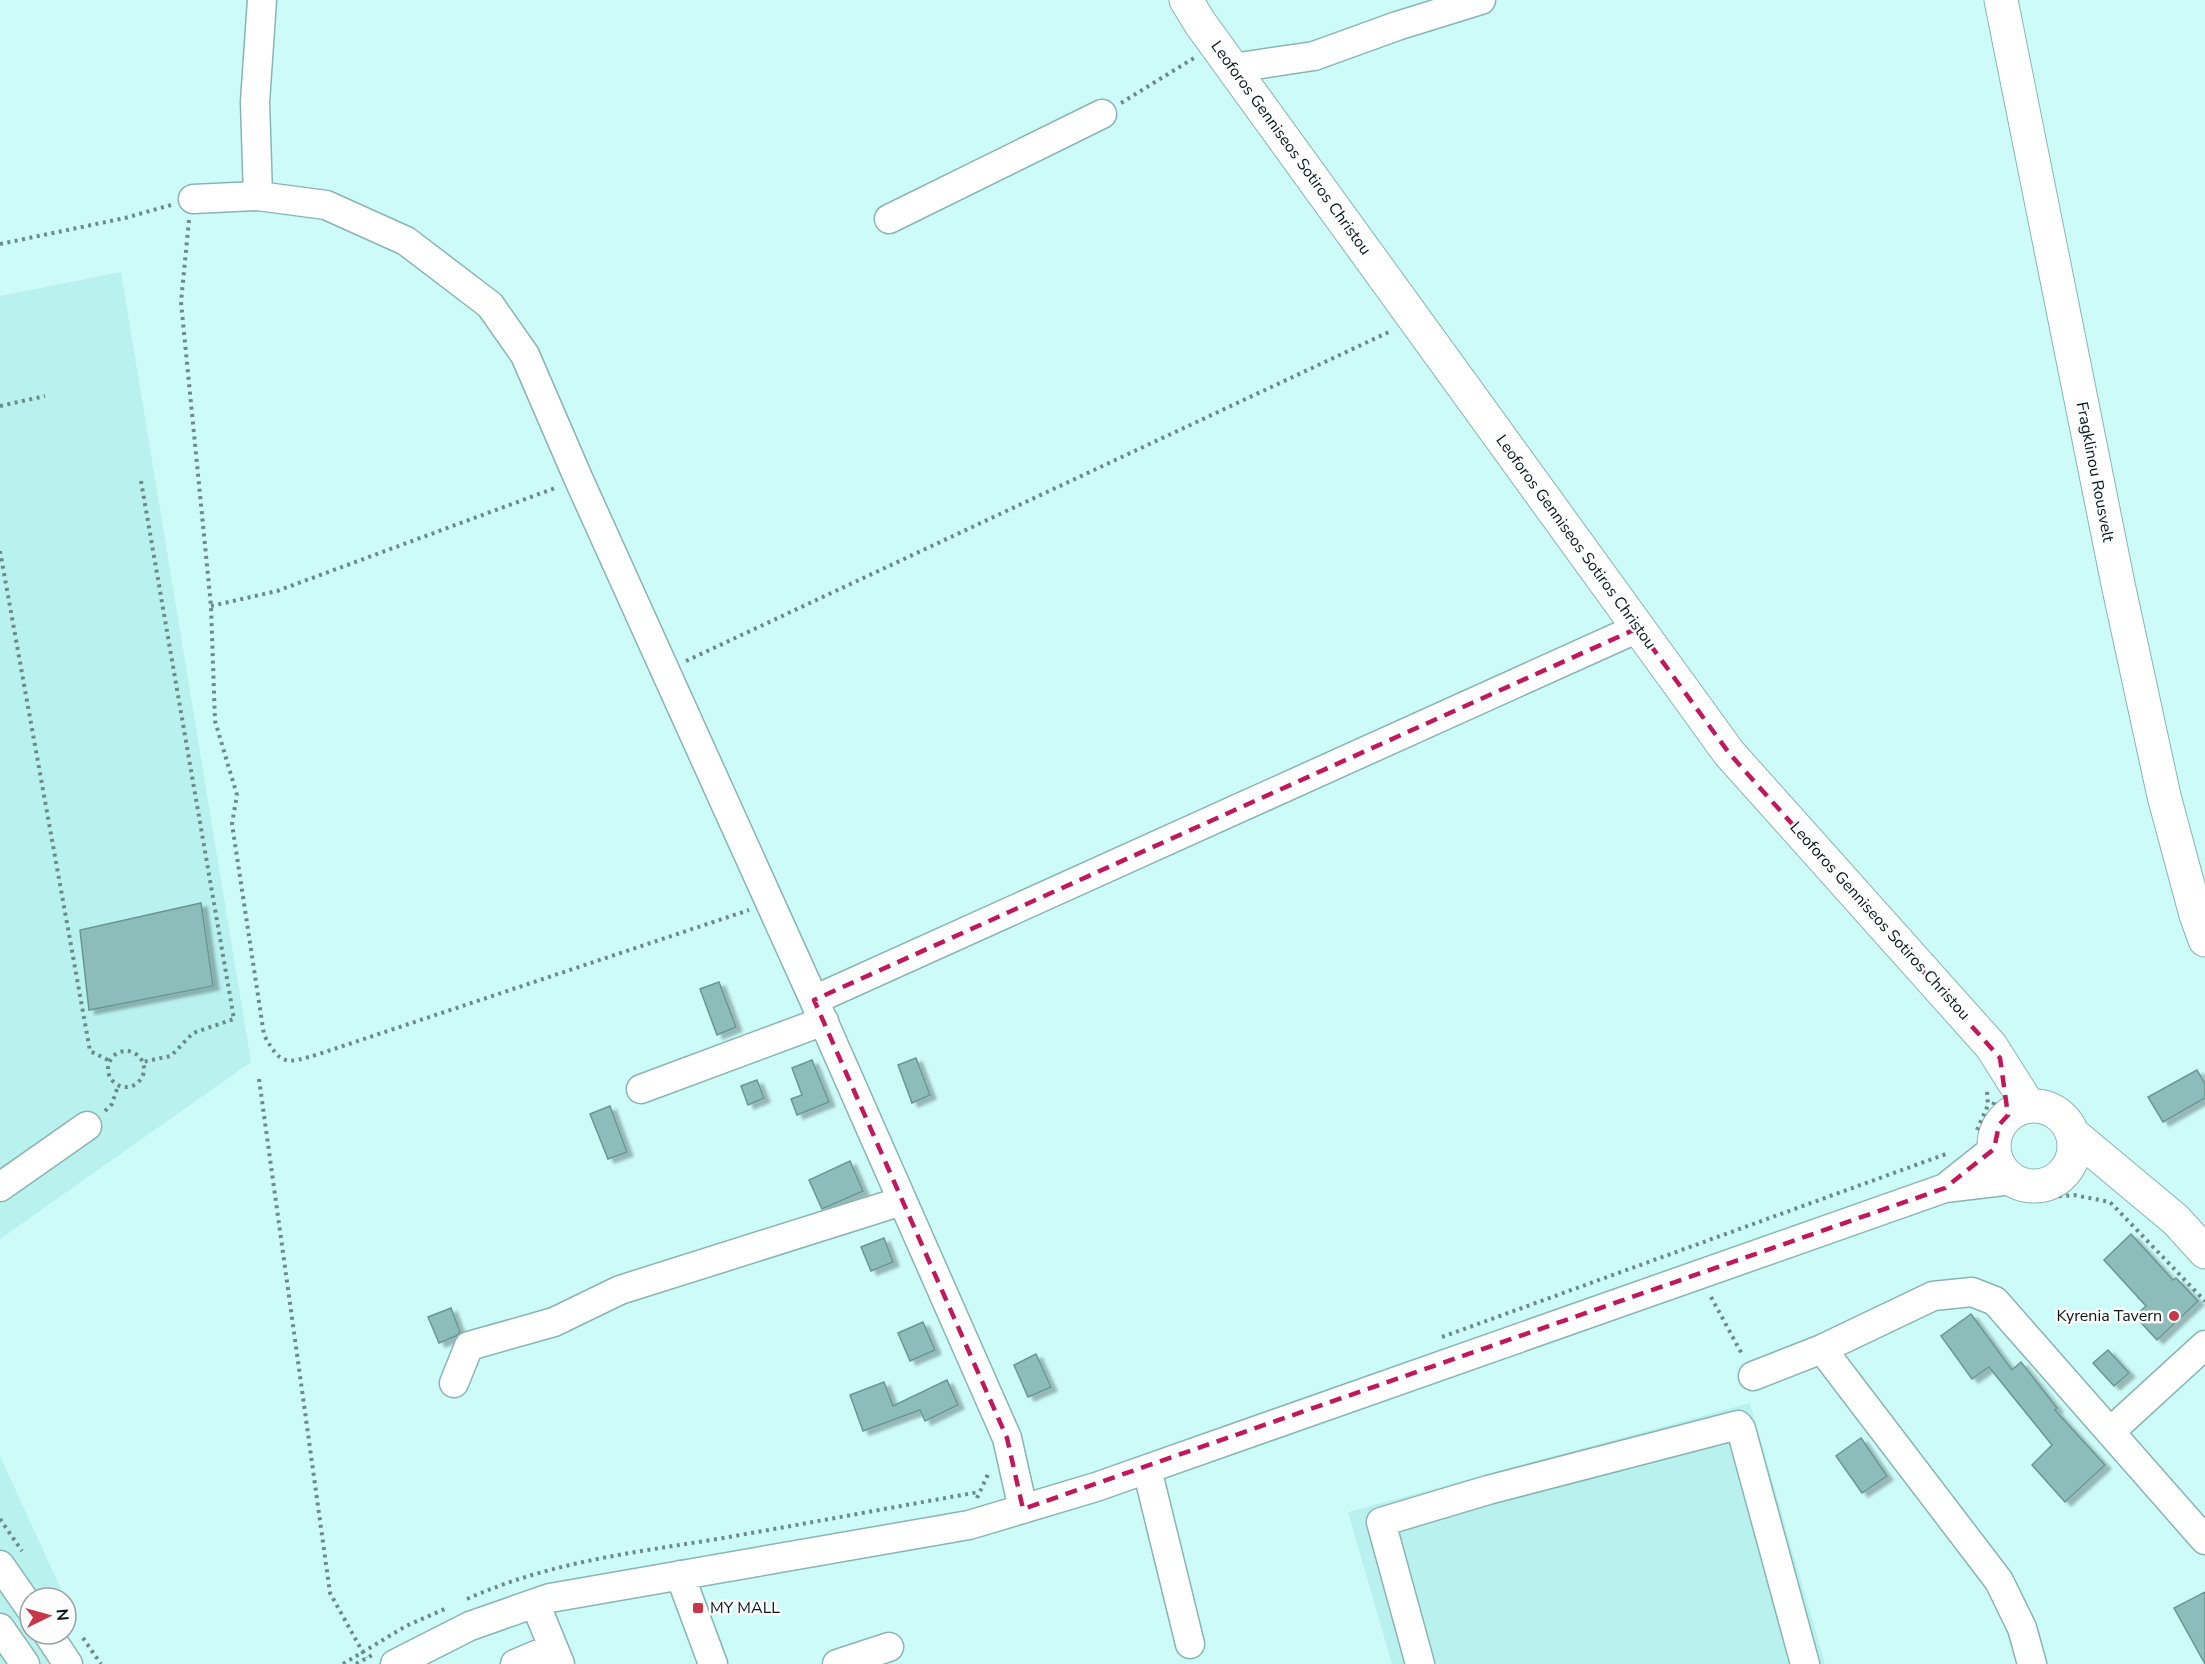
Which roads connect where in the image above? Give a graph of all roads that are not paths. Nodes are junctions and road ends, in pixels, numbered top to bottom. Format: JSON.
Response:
{"nodes":[{"id":1,"x":262,"y":0,"type":"edge"},
{"id":2,"x":1186,"y":0,"type":"edge"},
{"id":3,"x":1480,"y":0,"type":"edge"},
{"id":4,"x":2001,"y":0,"type":"edge"},
{"id":5,"x":1224,"y":56,"type":"junction"},
{"id":6,"x":1102,"y":114,"type":"road end"},
{"id":7,"x":258,"y":196,"type":"junction"},
{"id":8,"x":193,"y":199,"type":"road end"},
{"id":9,"x":889,"y":219,"type":"dead end"},
{"id":10,"x":1638,"y":628,"type":"junction"},
{"id":11,"x":2205,"y":940,"type":"edge"},
{"id":12,"x":819,"y":1010,"type":"junction"},
{"id":13,"x":641,"y":1089,"type":"dead end"},
{"id":14,"x":2018,"y":1111,"type":"junction"},
{"id":15,"x":87,"y":1126,"type":"dead end"},
{"id":16,"x":2073,"y":1134,"type":"junction"},
{"id":17,"x":1983,"y":1142,"type":"junction"},
{"id":18,"x":2063,"y":1174,"type":"junction"},
{"id":19,"x":0,"y":1187,"type":"edge"},
{"id":20,"x":2017,"y":1187,"type":"junction"},
{"id":21,"x":1945,"y":1188,"type":"junction"},
{"id":22,"x":902,"y":1201,"type":"junction"},
{"id":23,"x":2205,"y":1252,"type":"edge"},
{"id":24,"x":2205,"y":1272,"type":"edge"},
{"id":25,"x":2205,"y":1345,"type":"edge"},
{"id":26,"x":1822,"y":1349,"type":"junction"},
{"id":27,"x":1753,"y":1376,"type":"road end"},
{"id":28,"x":454,"y":1383,"type":"dead end"},
{"id":29,"x":2110,"y":1432,"type":"junction"},
{"id":30,"x":1147,"y":1469,"type":"junction"},
{"id":31,"x":1023,"y":1509,"type":"junction"},
{"id":32,"x":2205,"y":1540,"type":"edge"},
{"id":33,"x":0,"y":1565,"type":"edge"},
{"id":34,"x":680,"y":1575,"type":"junction"},
{"id":35,"x":18,"y":1591,"type":"edge"},
{"id":36,"x":535,"y":1603,"type":"junction"},
{"id":37,"x":0,"y":1628,"type":"edge"},
{"id":38,"x":1190,"y":1644,"type":"dead end"},
{"id":39,"x":56,"y":1646,"type":"edge"},
{"id":40,"x":889,"y":1647,"type":"dead end"},
{"id":41,"x":556,"y":1656,"type":"edge"},
{"id":42,"x":25,"y":1664,"type":"edge"},
{"id":43,"x":69,"y":1664,"type":"edge"},
{"id":44,"x":395,"y":1664,"type":"edge"},
{"id":45,"x":515,"y":1664,"type":"edge"},
{"id":46,"x":713,"y":1664,"type":"edge"},
{"id":47,"x":837,"y":1664,"type":"edge"},
{"id":48,"x":1420,"y":1664,"type":"edge"},
{"id":49,"x":1805,"y":1664,"type":"edge"},
{"id":50,"x":2032,"y":1664,"type":"edge"}],
"edges":[{"from":1,"to":7,"type":"street"},
{"from":2,"to":5,"type":"main road","name":"Leoforos Genniseos Sotiros Christou"},
{"from":3,"to":5,"type":"street"},
{"from":4,"to":11,"type":"main road","name":"Fragklinou Rousvelt"},
{"from":5,"to":10,"type":"main road","name":"Leoforos Genniseos Sotiros Christou"},
{"from":6,"to":9,"type":"street"},
{"from":7,"to":8,"type":"street"},
{"from":7,"to":12,"type":"street"},
{"from":10,"to":12,"type":"street"},
{"from":10,"to":14,"type":"main road","name":"Leoforos Genniseos Sotiros Christou"},
{"from":12,"to":13,"type":"street"},
{"from":12,"to":22,"type":"street"},
{"from":14,"to":16,"type":"main road"},
{"from":14,"to":17,"type":"main road"},
{"from":15,"to":19,"type":"street"},
{"from":16,"to":18,"type":"main road"},
{"from":16,"to":23,"type":"main road"},
{"from":17,"to":20,"type":"main road"},
{"from":17,"to":21,"type":"street"},
{"from":18,"to":20,"type":"main road"},
{"from":18,"to":24,"type":"main road"},
{"from":20,"to":21,"type":"street"},
{"from":21,"to":30,"type":"street"},
{"from":22,"to":28,"type":"street"},
{"from":22,"to":31,"type":"street"},
{"from":25,"to":29,"type":"street"},
{"from":26,"to":27,"type":"street"},
{"from":26,"to":29,"type":"street"},
{"from":26,"to":50,"type":"street"},
{"from":29,"to":32,"type":"street"},
{"from":30,"to":31,"type":"street"},
{"from":30,"to":38,"type":"street"},
{"from":31,"to":34,"type":"street"},
{"from":33,"to":35,"type":"street"},
{"from":34,"to":36,"type":"street"},
{"from":34,"to":46,"type":"street"},
{"from":36,"to":41,"type":"street"},
{"from":36,"to":44,"type":"street"},
{"from":37,"to":42,"type":"street"},
{"from":39,"to":43,"type":"street"},
{"from":40,"to":47,"type":"street"},
{"from":41,"to":45,"type":"street"},
{"from":48,"to":49,"type":"street"}]}
